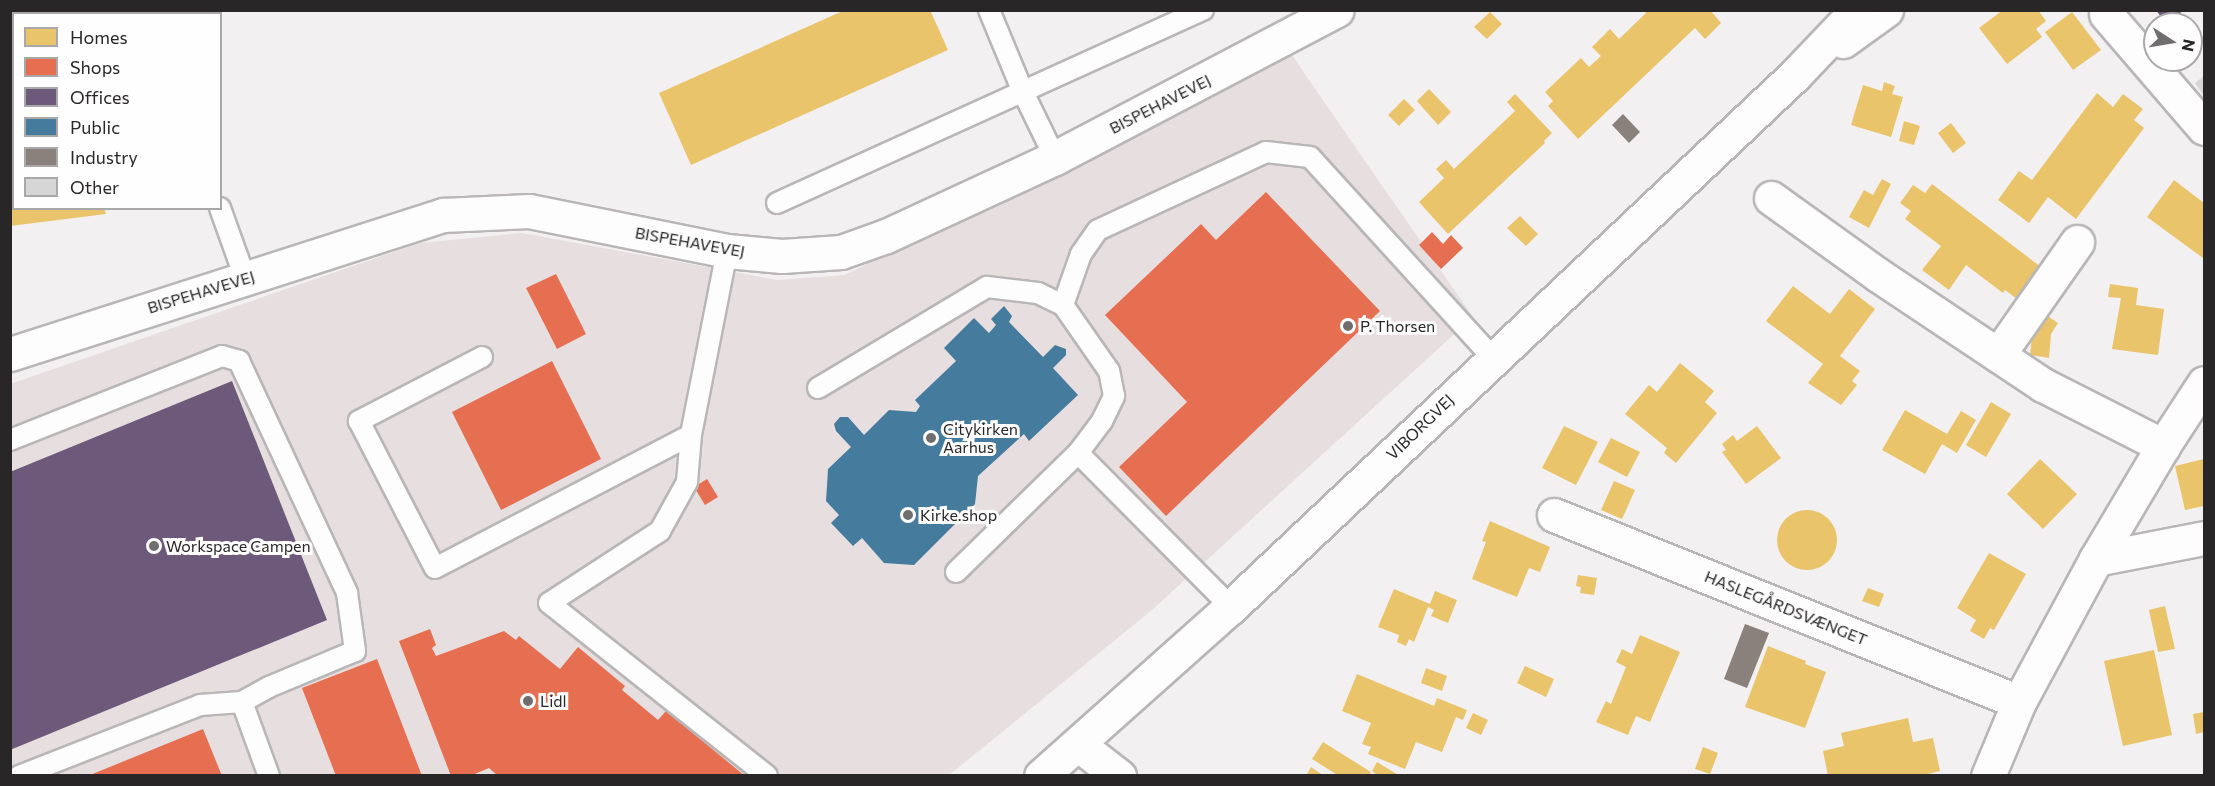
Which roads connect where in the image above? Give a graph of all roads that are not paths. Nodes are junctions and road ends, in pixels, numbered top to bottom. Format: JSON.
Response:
{"nodes":[{"id":1,"x":989,"y":10,"type":"edge"},
{"id":2,"x":1203,"y":10,"type":"edge"},
{"id":3,"x":1337,"y":10,"type":"edge"},
{"id":4,"x":1857,"y":10,"type":"edge"},
{"id":5,"x":1886,"y":10,"type":"edge"},
{"id":6,"x":2106,"y":14,"type":"dead end"},
{"id":7,"x":1795,"y":75,"type":"junction"},
{"id":8,"x":1023,"y":92,"type":"junction"},
{"id":9,"x":2205,"y":128,"type":"edge"},
{"id":10,"x":1055,"y":158,"type":"junction"},
{"id":11,"x":1771,"y":198,"type":"dead end"},
{"id":12,"x":777,"y":203,"type":"dead end"},
{"id":13,"x":221,"y":210,"type":"edge"},
{"id":14,"x":2077,"y":242,"type":"dead end"},
{"id":15,"x":727,"y":251,"type":"junction"},
{"id":16,"x":245,"y":278,"type":"junction"},
{"id":17,"x":1063,"y":305,"type":"junction"},
{"id":18,"x":10,"y":354,"type":"edge"},
{"id":19,"x":1998,"y":355,"type":"junction"},
{"id":20,"x":482,"y":357,"type":"dead end"},
{"id":21,"x":1493,"y":358,"type":"junction"},
{"id":22,"x":2205,"y":383,"type":"edge"},
{"id":23,"x":818,"y":388,"type":"dead end"},
{"id":24,"x":690,"y":435,"type":"junction"},
{"id":25,"x":10,"y":440,"type":"edge"},
{"id":26,"x":2163,"y":446,"type":"junction"},
{"id":27,"x":1078,"y":453,"type":"junction"},
{"id":28,"x":1554,"y":514,"type":"dead end"},
{"id":29,"x":2205,"y":538,"type":"edge"},
{"id":30,"x":2096,"y":560,"type":"junction"},
{"id":31,"x":956,"y":572,"type":"dead end"},
{"id":32,"x":1232,"y":607,"type":"junction"},
{"id":33,"x":242,"y":702,"type":"junction"},
{"id":34,"x":2019,"y":702,"type":"junction"},
{"id":35,"x":1079,"y":745,"type":"junction"},
{"id":36,"x":19,"y":776,"type":"edge"},
{"id":37,"x":269,"y":776,"type":"edge"},
{"id":38,"x":767,"y":776,"type":"edge"},
{"id":39,"x":1041,"y":776,"type":"edge"},
{"id":40,"x":1119,"y":776,"type":"edge"},
{"id":41,"x":1988,"y":776,"type":"edge"}],
"edges":[{"from":1,"to":8,"type":"lane"},
{"from":2,"to":8,"type":"lane"},
{"from":3,"to":10,"type":"street","name":"BISPEHAVEVEJ"},
{"from":4,"to":7,"type":"street","name":"VIBORGVEJ"},
{"from":5,"to":7,"type":"street","name":"VIBORGVEJ"},
{"from":6,"to":9,"type":"street"},
{"from":7,"to":21,"type":"street","name":"VIBORGVEJ"},
{"from":8,"to":10,"type":"lane"},
{"from":8,"to":12,"type":"lane"},
{"from":10,"to":15,"type":"street","name":"BISPEHAVEVEJ"},
{"from":11,"to":19,"type":"street"},
{"from":13,"to":16,"type":"lane"},
{"from":14,"to":19,"type":"street"},
{"from":15,"to":16,"type":"street","name":"BISPEHAVEVEJ"},
{"from":15,"to":24,"type":"lane"},
{"from":16,"to":18,"type":"street","name":"BISPEHAVEVEJ"},
{"from":17,"to":21,"type":"lane"},
{"from":17,"to":23,"type":"lane"},
{"from":17,"to":27,"type":"lane"},
{"from":19,"to":26,"type":"street"},
{"from":20,"to":24,"type":"lane"},
{"from":21,"to":32,"type":"street","name":"VIBORGVEJ"},
{"from":22,"to":26,"type":"street"},
{"from":24,"to":38,"type":"lane"},
{"from":25,"to":33,"type":"lane"},
{"from":26,"to":30,"type":"street"},
{"from":27,"to":31,"type":"lane"},
{"from":27,"to":32,"type":"lane"},
{"from":28,"to":34,"type":"street","name":"HASLEGÅRDSVÆNGET"},
{"from":29,"to":30,"type":"street"},
{"from":30,"to":34,"type":"street"},
{"from":32,"to":35,"type":"street","name":"VIBORGVEJ"},
{"from":33,"to":36,"type":"lane"},
{"from":33,"to":37,"type":"lane"},
{"from":34,"to":41,"type":"street"},
{"from":35,"to":39,"type":"street","name":"VIBORGVEJ"},
{"from":35,"to":40,"type":"street"}]}
